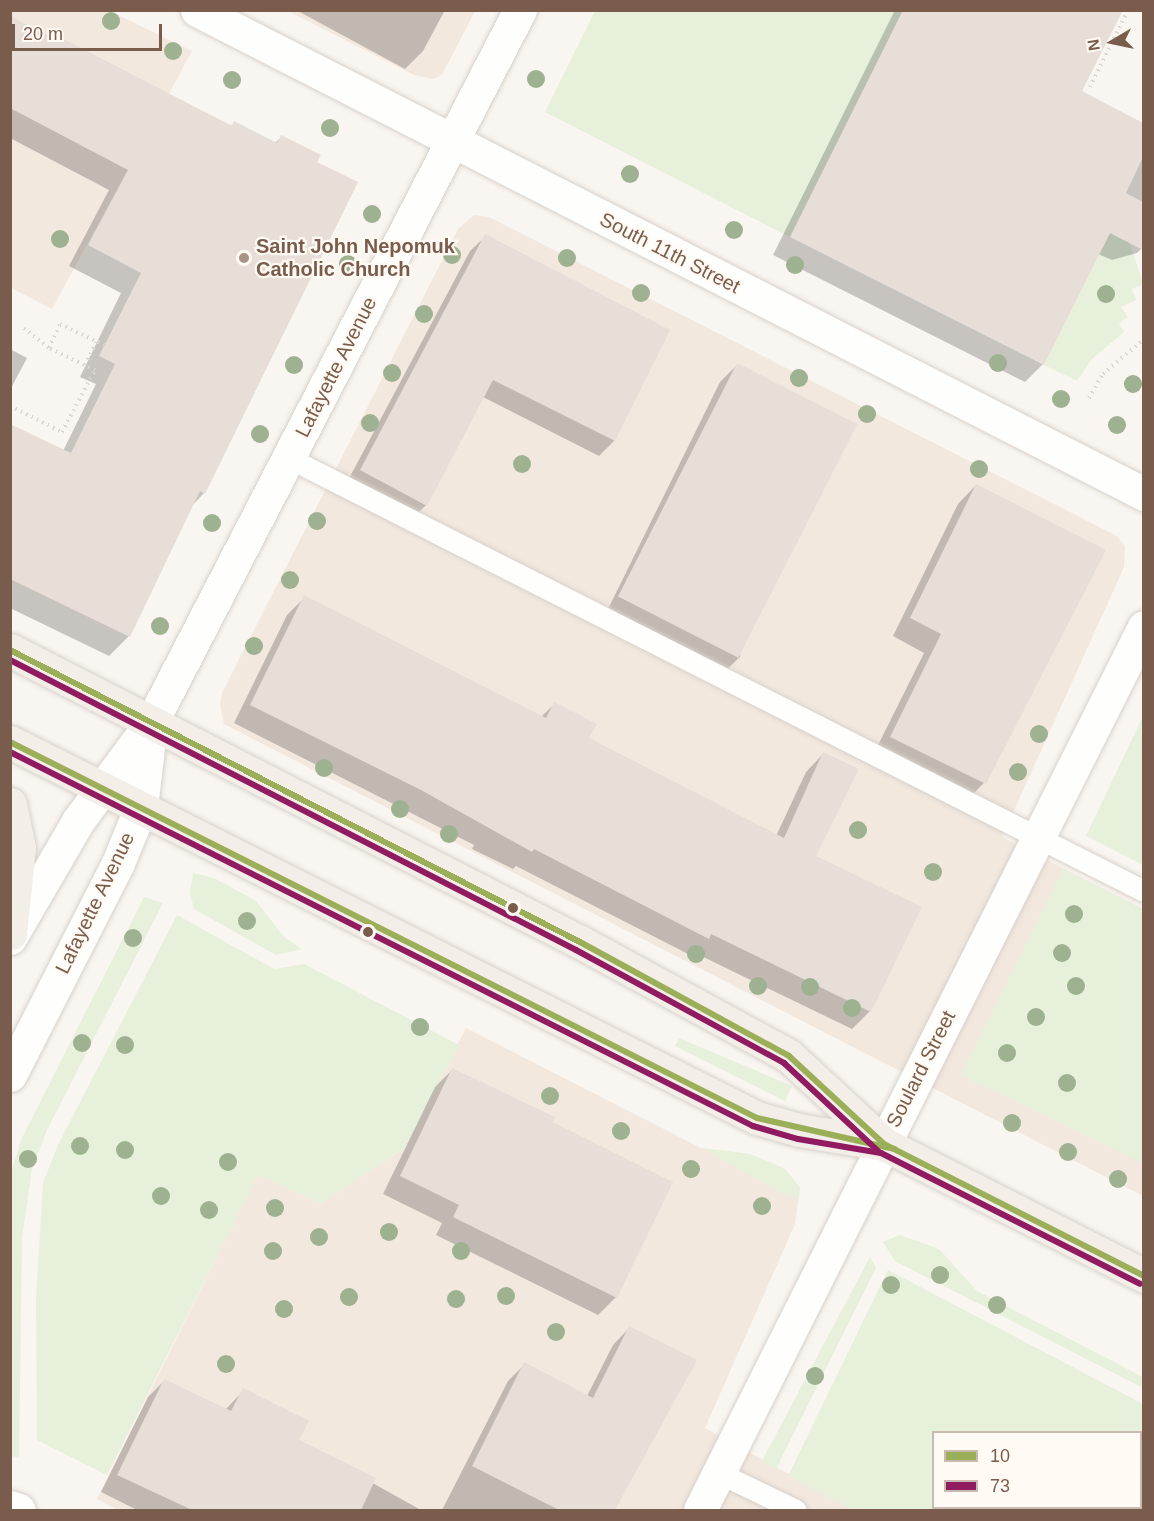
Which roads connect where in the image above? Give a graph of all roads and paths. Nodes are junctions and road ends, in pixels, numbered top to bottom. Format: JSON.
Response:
{"nodes":[{"id":1,"x":196,"y":10,"type":"edge"},
{"id":2,"x":520,"y":10,"type":"edge"},
{"id":3,"x":1128,"y":10,"type":"edge"},
{"id":4,"x":1090,"y":87,"type":"dead end"},
{"id":5,"x":453,"y":142,"type":"junction"},
{"id":6,"x":24,"y":328,"type":"dead end"},
{"id":7,"x":1143,"y":339,"type":"edge"},
{"id":8,"x":97,"y":341,"type":"junction"},
{"id":9,"x":104,"y":345,"type":"dead end"},
{"id":10,"x":49,"y":348,"type":"junction"},
{"id":11,"x":86,"y":365,"type":"junction"},
{"id":12,"x":1089,"y":398,"type":"dead end"},
{"id":13,"x":10,"y":406,"type":"edge"},
{"id":14,"x":289,"y":458,"type":"junction"},
{"id":15,"x":1143,"y":494,"type":"edge"},
{"id":16,"x":1143,"y":627,"type":"edge"},
{"id":17,"x":10,"y":650,"type":"edge"},
{"id":18,"x":151,"y":723,"type":"junction"},
{"id":19,"x":10,"y":742,"type":"edge"},
{"id":20,"x":99,"y":788,"type":"junction"},
{"id":21,"x":10,"y":804,"type":"edge"},
{"id":22,"x":141,"y":807,"type":"junction"},
{"id":23,"x":1038,"y":836,"type":"junction"},
{"id":24,"x":1143,"y":891,"type":"edge"},
{"id":25,"x":10,"y":936,"type":"edge"},
{"id":26,"x":10,"y":1075,"type":"edge"},
{"id":27,"x":884,"y":1144,"type":"junction"},
{"id":28,"x":1143,"y":1276,"type":"edge"},
{"id":29,"x":719,"y":1473,"type":"junction"},
{"id":30,"x":10,"y":1507,"type":"edge"},
{"id":31,"x":20,"y":1510,"type":"edge"},
{"id":32,"x":700,"y":1510,"type":"edge"},
{"id":33,"x":796,"y":1510,"type":"edge"}],
"edges":[{"from":1,"to":5,"type":"street","name":"South 11th Street"},
{"from":2,"to":5,"type":"street","name":"Lafayette Avenue"},
{"from":3,"to":4,"type":"path"},
{"from":5,"to":14,"type":"street","name":"Lafayette Avenue"},
{"from":5,"to":15,"type":"street","name":"South 11th Street"},
{"from":6,"to":10,"type":"path"},
{"from":7,"to":12,"type":"path"},
{"from":8,"to":9,"type":"path"},
{"from":8,"to":10,"type":"path"},
{"from":8,"to":11,"type":"path"},
{"from":10,"to":11,"type":"path"},
{"from":11,"to":13,"type":"path"},
{"from":14,"to":18,"type":"street","name":"Lafayette Avenue"},
{"from":14,"to":23,"type":"lane"},
{"from":16,"to":23,"type":"street","name":"Soulard Street"},
{"from":17,"to":18,"type":"main road"},
{"from":18,"to":20,"type":"street","name":"Lafayette Avenue"},
{"from":18,"to":22,"type":"street","name":"Lafayette Avenue"},
{"from":18,"to":27,"type":"main road"},
{"from":19,"to":20,"type":"main road"},
{"from":20,"to":22,"type":"main road"},
{"from":20,"to":25,"type":"street","name":"Lafayette Avenue"},
{"from":21,"to":25,"type":"main road"},
{"from":22,"to":26,"type":"street","name":"Lafayette Avenue"},
{"from":22,"to":27,"type":"main road"},
{"from":23,"to":24,"type":"lane"},
{"from":23,"to":27,"type":"street","name":"Soulard Street"},
{"from":27,"to":28,"type":"main road"},
{"from":27,"to":29,"type":"street","name":"Soulard Street"},
{"from":29,"to":32,"type":"street","name":"Soulard Street"},
{"from":29,"to":33,"type":"lane"},
{"from":30,"to":31,"type":"street"}]}
